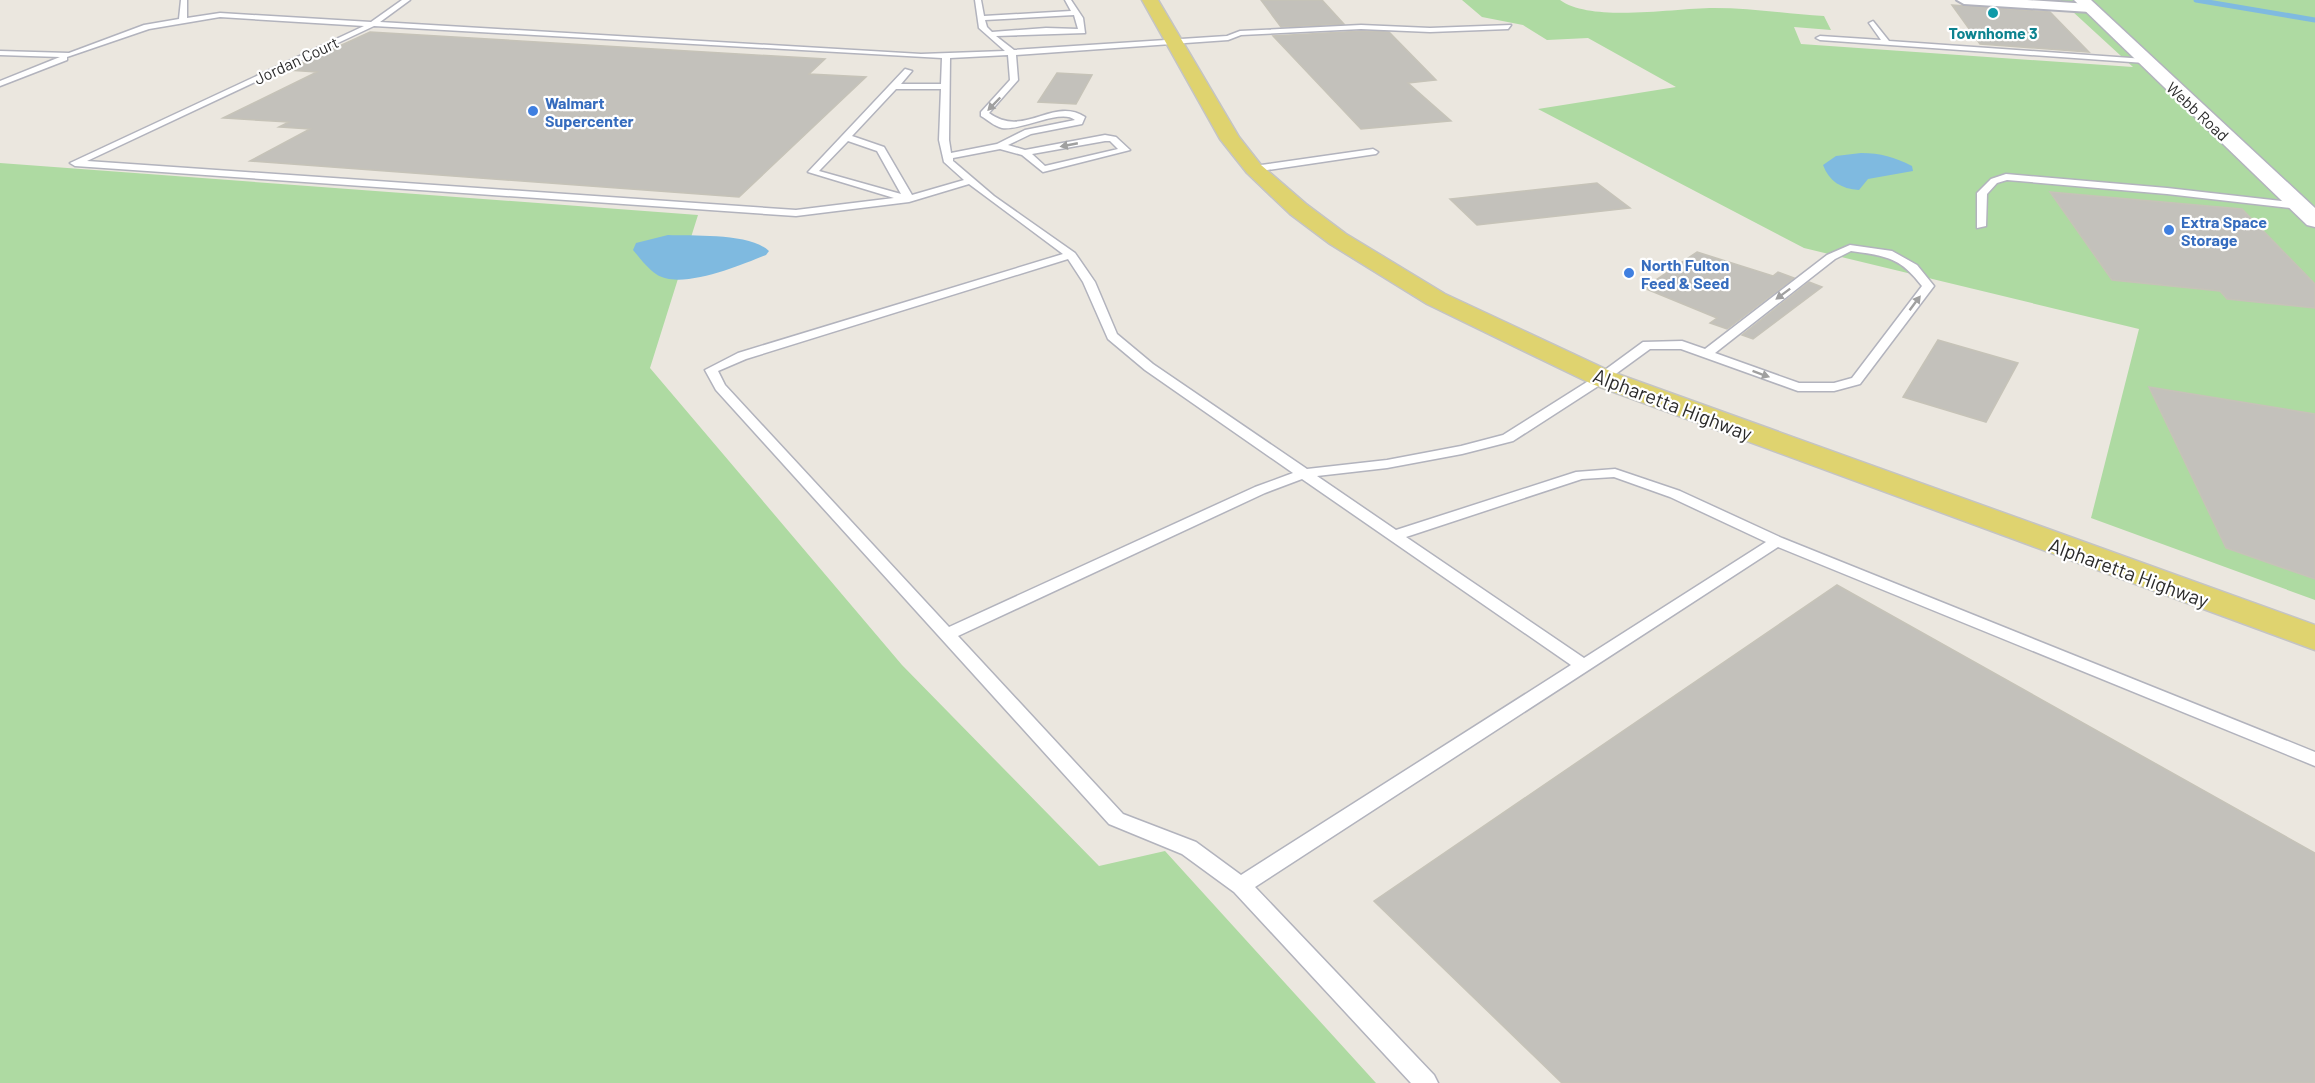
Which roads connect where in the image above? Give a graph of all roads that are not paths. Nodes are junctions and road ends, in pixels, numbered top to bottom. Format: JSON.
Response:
{"nodes":[{"id":1,"x":184,"y":0,"type":"edge"},
{"id":2,"x":407,"y":0,"type":"edge"},
{"id":3,"x":978,"y":0,"type":"edge"},
{"id":4,"x":1068,"y":0,"type":"edge"},
{"id":5,"x":1150,"y":0,"type":"edge"},
{"id":6,"x":1964,"y":0,"type":"edge"},
{"id":7,"x":2086,"y":4,"type":"edge"},
{"id":8,"x":1076,"y":14,"type":"junction"},
{"id":9,"x":980,"y":18,"type":"junction"},
{"id":10,"x":183,"y":20,"type":"junction"},
{"id":11,"x":1873,"y":23,"type":"dead end"},
{"id":12,"x":371,"y":25,"type":"junction"},
{"id":13,"x":1508,"y":27,"type":"dead end"},
{"id":14,"x":989,"y":34,"type":"junction"},
{"id":15,"x":1820,"y":38,"type":"dead end"},
{"id":16,"x":1174,"y":42,"type":"junction"},
{"id":17,"x":1886,"y":42,"type":"junction"},
{"id":18,"x":1011,"y":52,"type":"junction"},
{"id":19,"x":0,"y":53,"type":"edge"},
{"id":20,"x":70,"y":56,"type":"junction"},
{"id":21,"x":946,"y":56,"type":"junction"},
{"id":22,"x":2145,"y":61,"type":"junction"},
{"id":23,"x":908,"y":71,"type":"dead end"},
{"id":24,"x":0,"y":84,"type":"edge"},
{"id":25,"x":894,"y":86,"type":"junction"},
{"id":26,"x":945,"y":87,"type":"junction"},
{"id":27,"x":846,"y":137,"type":"junction"},
{"id":28,"x":1000,"y":146,"type":"junction"},
{"id":29,"x":1373,"y":152,"type":"dead end"},
{"id":30,"x":1025,"y":153,"type":"junction"},
{"id":31,"x":948,"y":156,"type":"junction"},
{"id":32,"x":1254,"y":169,"type":"junction"},
{"id":33,"x":971,"y":181,"type":"junction"},
{"id":34,"x":909,"y":199,"type":"junction"},
{"id":35,"x":2300,"y":206,"type":"junction"},
{"id":36,"x":2315,"y":220,"type":"edge"},
{"id":37,"x":1981,"y":226,"type":"dead end"},
{"id":38,"x":1071,"y":255,"type":"junction"},
{"id":39,"x":1706,"y":354,"type":"junction"},
{"id":40,"x":1602,"y":378,"type":"junction"},
{"id":41,"x":1303,"y":474,"type":"junction"},
{"id":42,"x":1394,"y":536,"type":"junction"},
{"id":43,"x":1777,"y":541,"type":"junction"},
{"id":44,"x":945,"y":635,"type":"junction"},
{"id":45,"x":2315,"y":638,"type":"edge"},
{"id":46,"x":1584,"y":666,"type":"junction"},
{"id":47,"x":2315,"y":759,"type":"edge"},
{"id":48,"x":1241,"y":886,"type":"junction"},
{"id":49,"x":1426,"y":1083,"type":"edge"}],
"edges":[{"from":1,"to":10,"type":"lane"},
{"from":2,"to":12,"type":"lane","name":"Jordan Court"},
{"from":3,"to":9,"type":"lane"},
{"from":4,"to":8,"type":"lane"},
{"from":5,"to":16,"type":"main road","name":"Alpharetta Highway"},
{"from":6,"to":7,"type":"street"},
{"from":7,"to":22,"type":"street","name":"Webb Road"},
{"from":8,"to":9,"type":"lane"},
{"from":8,"to":14,"type":"lane"},
{"from":9,"to":14,"type":"lane"},
{"from":10,"to":12,"type":"lane"},
{"from":10,"to":20,"type":"lane"},
{"from":11,"to":17,"type":"lane"},
{"from":12,"to":21,"type":"lane"},
{"from":12,"to":34,"type":"lane","name":"Jordan Court"},
{"from":13,"to":16,"type":"lane"},
{"from":14,"to":18,"type":"lane"},
{"from":15,"to":17,"type":"lane"},
{"from":16,"to":18,"type":"lane"},
{"from":16,"to":32,"type":"main road","name":"Alpharetta Highway"},
{"from":17,"to":22,"type":"lane"},
{"from":18,"to":21,"type":"lane"},
{"from":18,"to":28,"type":"lane","one_way":true},
{"from":19,"to":20,"type":"lane"},
{"from":20,"to":24,"type":"lane"},
{"from":21,"to":26,"type":"lane"},
{"from":22,"to":35,"type":"street","name":"Webb Road"},
{"from":23,"to":25,"type":"lane"},
{"from":25,"to":26,"type":"lane"},
{"from":25,"to":27,"type":"lane"},
{"from":26,"to":31,"type":"lane"},
{"from":27,"to":34,"type":"lane"},
{"from":27,"to":34,"type":"lane"},
{"from":28,"to":30,"type":"lane"},
{"from":28,"to":31,"type":"lane"},
{"from":29,"to":32,"type":"lane"},
{"from":30,"to":30,"type":"lane","one_way":true},
{"from":31,"to":33,"type":"lane"},
{"from":32,"to":40,"type":"main road","name":"Alpharetta Highway"},
{"from":33,"to":34,"type":"lane"},
{"from":33,"to":38,"type":"lane"},
{"from":35,"to":36,"type":"street","name":"Webb Road"},
{"from":35,"to":37,"type":"lane"},
{"from":38,"to":41,"type":"lane"},
{"from":38,"to":44,"type":"lane"},
{"from":39,"to":39,"type":"lane","one_way":true},
{"from":39,"to":40,"type":"lane"},
{"from":40,"to":41,"type":"lane"},
{"from":40,"to":45,"type":"main road","name":"Alpharetta Highway"},
{"from":41,"to":42,"type":"lane"},
{"from":41,"to":44,"type":"lane"},
{"from":42,"to":43,"type":"lane"},
{"from":42,"to":46,"type":"lane"},
{"from":43,"to":46,"type":"lane"},
{"from":43,"to":47,"type":"lane"},
{"from":44,"to":48,"type":"lane"},
{"from":46,"to":48,"type":"lane"},
{"from":48,"to":49,"type":"lane"}]}
